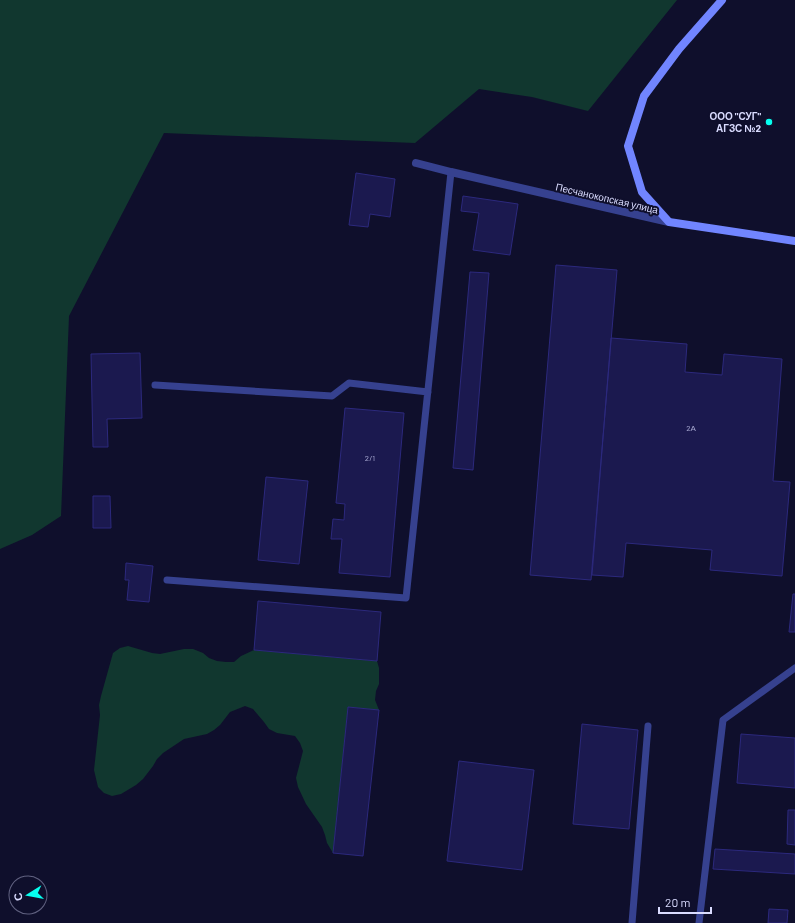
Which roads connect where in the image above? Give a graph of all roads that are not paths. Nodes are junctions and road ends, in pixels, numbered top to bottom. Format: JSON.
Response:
{"nodes":[{"id":1,"x":722,"y":0,"type":"edge"},
{"id":2,"x":416,"y":163,"type":"dead end"},
{"id":3,"x":451,"y":172,"type":"junction"},
{"id":4,"x":669,"y":222,"type":"junction"},
{"id":5,"x":795,"y":241,"type":"edge"},
{"id":6,"x":155,"y":385,"type":"dead end"},
{"id":7,"x":428,"y":392,"type":"junction"},
{"id":8,"x":167,"y":580,"type":"dead end"},
{"id":9,"x":795,"y":668,"type":"edge"},
{"id":10,"x":648,"y":726,"type":"dead end"},
{"id":11,"x":632,"y":923,"type":"edge"},
{"id":12,"x":700,"y":923,"type":"edge"}],
"edges":[{"from":1,"to":4,"type":"street"},
{"from":2,"to":3,"type":"street","name":"Песчанокопская улица"},
{"from":3,"to":4,"type":"street","name":"Песчанокопская улица"},
{"from":3,"to":7,"type":"lane"},
{"from":4,"to":5,"type":"street","name":"Песчанокопская улица"},
{"from":6,"to":7,"type":"lane"},
{"from":7,"to":8,"type":"lane"},
{"from":9,"to":12,"type":"lane"},
{"from":10,"to":11,"type":"lane"}]}
